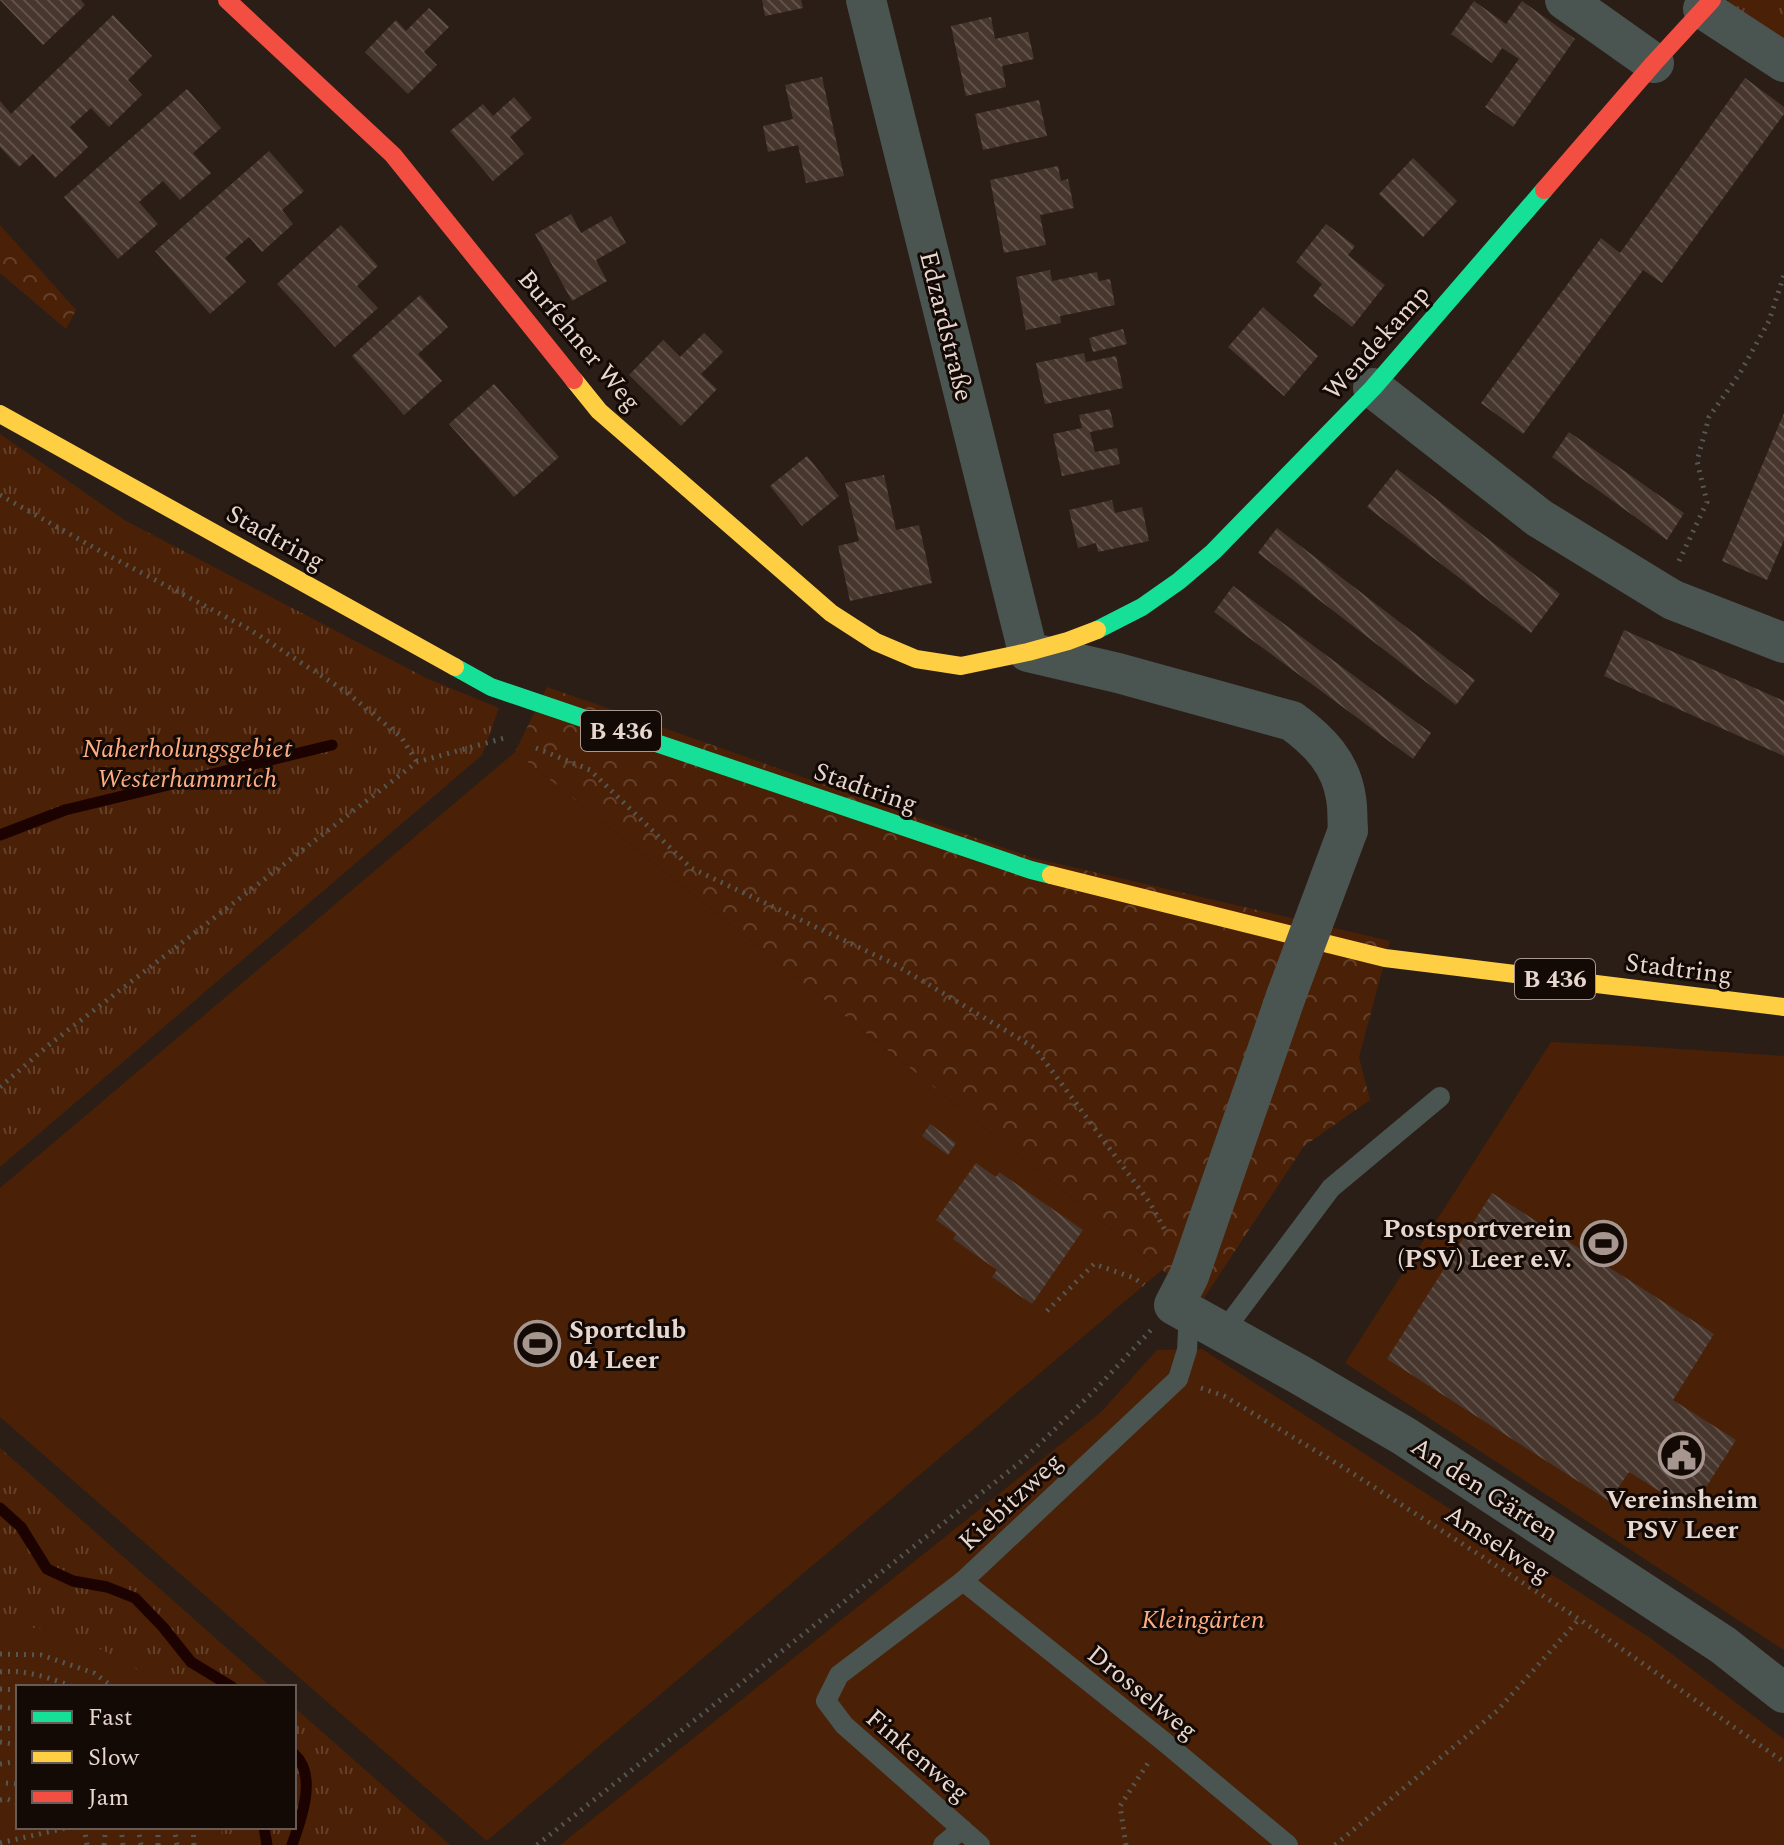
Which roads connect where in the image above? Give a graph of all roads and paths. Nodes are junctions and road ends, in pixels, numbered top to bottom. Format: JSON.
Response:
{"nodes":[{"id":1,"x":227,"y":0,"type":"edge"},
{"id":2,"x":866,"y":0,"type":"edge"},
{"id":3,"x":1565,"y":0,"type":"edge"},
{"id":4,"x":1707,"y":5,"type":"edge"},
{"id":5,"x":1784,"y":62,"type":"edge"},
{"id":6,"x":1654,"y":63,"type":"junction"},
{"id":7,"x":1784,"y":275,"type":"edge"},
{"id":8,"x":1373,"y":388,"type":"junction"},
{"id":9,"x":0,"y":414,"type":"edge"},
{"id":10,"x":0,"y":495,"type":"edge"},
{"id":11,"x":1663,"y":594,"type":"junction"},
{"id":12,"x":1784,"y":643,"type":"edge"},
{"id":13,"x":1028,"y":652,"type":"junction"},
{"id":14,"x":509,"y":736,"type":"dead end"},
{"id":15,"x":536,"y":748,"type":"dead end"},
{"id":16,"x":417,"y":762,"type":"junction"},
{"id":17,"x":1784,"y":1007,"type":"edge"},
{"id":18,"x":0,"y":1087,"type":"edge"},
{"id":19,"x":1440,"y":1097,"type":"dead end"},
{"id":20,"x":1194,"y":1307,"type":"junction"},
{"id":21,"x":1047,"y":1311,"type":"dead end"},
{"id":22,"x":1178,"y":1379,"type":"junction"},
{"id":23,"x":963,"y":1581,"type":"junction"},
{"id":24,"x":1579,"y":1619,"type":"junction"},
{"id":25,"x":0,"y":1654,"type":"edge"},
{"id":26,"x":0,"y":1672,"type":"edge"},
{"id":27,"x":68,"y":1685,"type":"edge"},
{"id":28,"x":110,"y":1685,"type":"edge"},
{"id":29,"x":1784,"y":1693,"type":"edge"},
{"id":30,"x":826,"y":1701,"type":"joint"},
{"id":31,"x":1162,"y":1740,"type":"junction"},
{"id":32,"x":1784,"y":1762,"type":"edge"},
{"id":33,"x":6,"y":1783,"type":"dead end"},
{"id":34,"x":16,"y":1784,"type":"edge"},
{"id":35,"x":61,"y":1829,"type":"edge"},
{"id":36,"x":962,"y":1829,"type":"junction"},
{"id":37,"x":105,"y":1835,"type":"dead end"},
{"id":38,"x":0,"y":1843,"type":"edge"},
{"id":39,"x":104,"y":1845,"type":"edge"},
{"id":40,"x":537,"y":1845,"type":"edge"},
{"id":41,"x":943,"y":1845,"type":"edge"},
{"id":42,"x":980,"y":1845,"type":"edge"},
{"id":43,"x":1126,"y":1845,"type":"edge"},
{"id":44,"x":1288,"y":1845,"type":"edge"},
{"id":45,"x":1335,"y":1845,"type":"edge"}],
"edges":[{"from":1,"to":13,"type":"main road","name":"Burfehner Weg"},
{"from":2,"to":13,"type":"street","name":"Edzardstraße"},
{"from":3,"to":6,"type":"street"},
{"from":4,"to":5,"type":"street"},
{"from":4,"to":6,"type":"main road","name":"Wendekamp"},
{"from":6,"to":8,"type":"main road","name":"Wendekamp"},
{"from":7,"to":11,"type":"path"},
{"from":8,"to":11,"type":"street"},
{"from":8,"to":13,"type":"main road","name":"Wendekamp"},
{"from":9,"to":17,"type":"main road","name":"Stadtring","number":"B 436"},
{"from":10,"to":16,"type":"path"},
{"from":11,"to":12,"type":"street"},
{"from":13,"to":20,"type":"street","bridge":true},
{"from":14,"to":16,"type":"path"},
{"from":15,"to":20,"type":"path"},
{"from":16,"to":18,"type":"path"},
{"from":19,"to":20,"type":"lane"},
{"from":20,"to":21,"type":"path"},
{"from":20,"to":22,"type":"lane"},
{"from":20,"to":29,"type":"street","name":"An den Gärten"},
{"from":20,"to":40,"type":"path"},
{"from":22,"to":23,"type":"lane","name":"Kiebitzweg"},
{"from":22,"to":24,"type":"path","name":"Amselweg"},
{"from":23,"to":30,"type":"lane","name":"Kiebitzweg"},
{"from":23,"to":31,"type":"lane","name":"Drosselweg"},
{"from":24,"to":32,"type":"path","name":"Amselweg"},
{"from":24,"to":45,"type":"path"},
{"from":25,"to":28,"type":"path"},
{"from":26,"to":27,"type":"path"},
{"from":30,"to":36,"type":"lane","name":"Finkenweg"},
{"from":31,"to":43,"type":"path"},
{"from":31,"to":44,"type":"lane","name":"Drosselweg"},
{"from":33,"to":34,"type":"path"},
{"from":35,"to":38,"type":"path"},
{"from":36,"to":41,"type":"lane"},
{"from":36,"to":42,"type":"lane","name":"Finkenweg"},
{"from":37,"to":39,"type":"path"}]}
